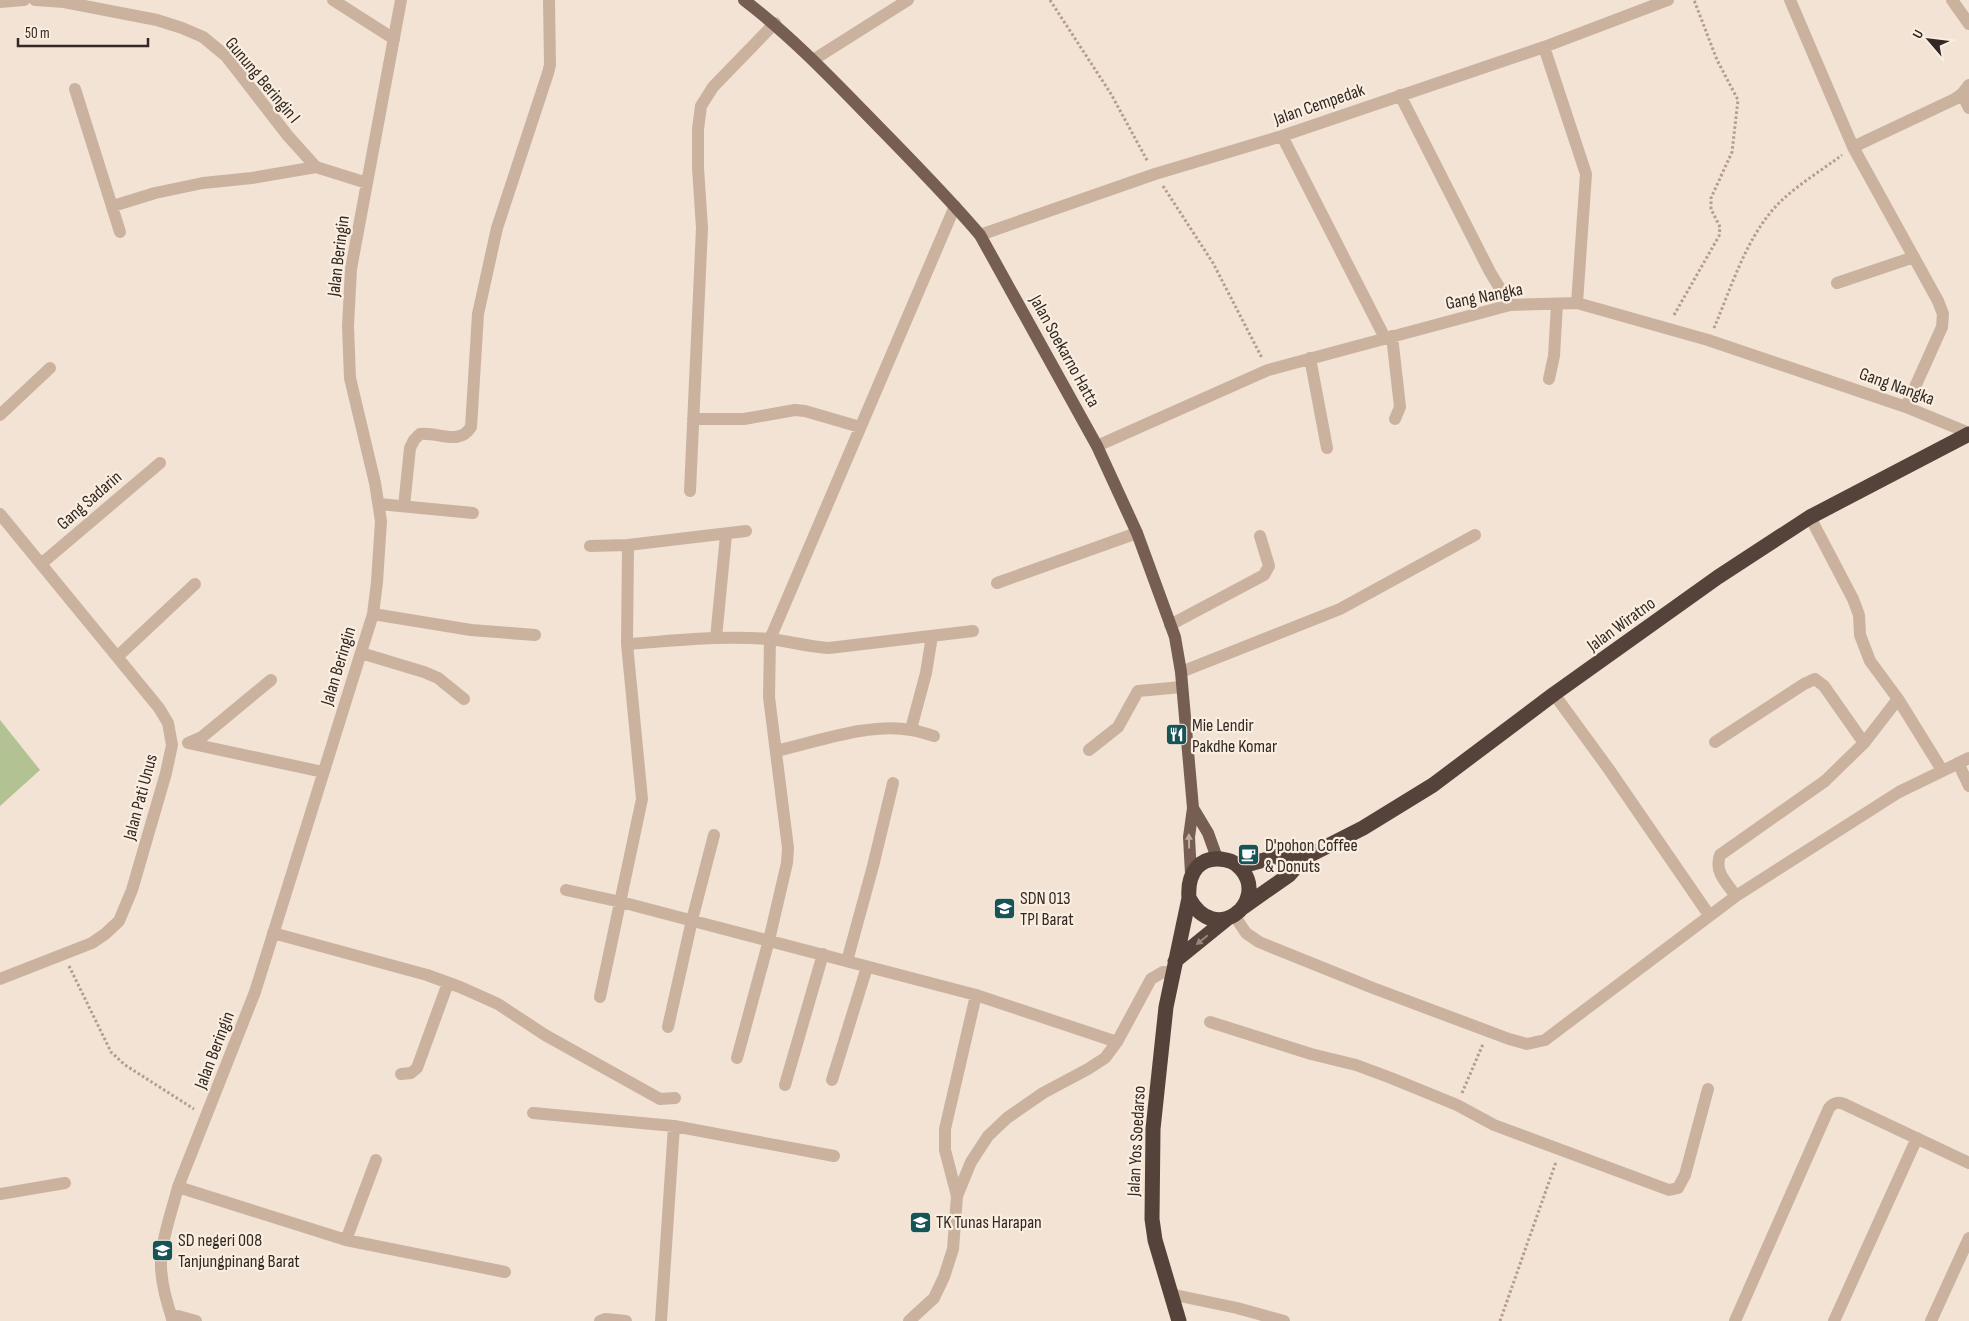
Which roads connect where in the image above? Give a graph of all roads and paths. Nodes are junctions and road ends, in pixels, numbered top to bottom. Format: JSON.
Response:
{"nodes":[{"id":1,"x":24,"y":0,"type":"edge"},
{"id":2,"x":35,"y":0,"type":"edge"},
{"id":3,"x":333,"y":0,"type":"edge"},
{"id":4,"x":401,"y":0,"type":"edge"},
{"id":5,"x":549,"y":0,"type":"edge"},
{"id":6,"x":744,"y":0,"type":"edge"},
{"id":7,"x":908,"y":0,"type":"edge"},
{"id":8,"x":1050,"y":0,"type":"edge"},
{"id":9,"x":1668,"y":0,"type":"edge"},
{"id":10,"x":1694,"y":0,"type":"edge"},
{"id":11,"x":1790,"y":0,"type":"edge"},
{"id":12,"x":1952,"y":0,"type":"edge"},
{"id":13,"x":0,"y":2,"type":"edge"},
{"id":14,"x":775,"y":24,"type":"junction"},
{"id":15,"x":1969,"y":24,"type":"edge"},
{"id":16,"x":394,"y":39,"type":"junction"},
{"id":17,"x":1544,"y":47,"type":"junction"},
{"id":18,"x":814,"y":60,"type":"junction"},
{"id":19,"x":76,"y":89,"type":"dead end"},
{"id":20,"x":1966,"y":90,"type":"edge"},
{"id":21,"x":1400,"y":95,"type":"junction"},
{"id":22,"x":1969,"y":108,"type":"edge"},
{"id":23,"x":1282,"y":136,"type":"junction"},
{"id":24,"x":1853,"y":147,"type":"junction"},
{"id":25,"x":316,"y":167,"type":"junction"},
{"id":26,"x":1155,"y":174,"type":"junction"},
{"id":27,"x":366,"y":183,"type":"junction"},
{"id":28,"x":113,"y":206,"type":"junction"},
{"id":29,"x":956,"y":206,"type":"junction"},
{"id":30,"x":120,"y":232,"type":"dead end"},
{"id":31,"x":980,"y":235,"type":"junction"},
{"id":32,"x":1914,"y":257,"type":"junction"},
{"id":33,"x":1837,"y":283,"type":"dead end"},
{"id":34,"x":1577,"y":303,"type":"junction"},
{"id":35,"x":1557,"y":304,"type":"junction"},
{"id":36,"x":1510,"y":305,"type":"junction"},
{"id":37,"x":1666,"y":329,"type":"junction"},
{"id":38,"x":1388,"y":337,"type":"junction"},
{"id":39,"x":1708,"y":340,"type":"junction"},
{"id":40,"x":1310,"y":358,"type":"junction"},
{"id":41,"x":50,"y":368,"type":"dead end"},
{"id":42,"x":1268,"y":370,"type":"junction"},
{"id":43,"x":1549,"y":379,"type":"dead end"},
{"id":44,"x":1906,"y":407,"type":"junction"},
{"id":45,"x":0,"y":415,"type":"edge"},
{"id":46,"x":693,"y":419,"type":"junction"},
{"id":47,"x":1395,"y":419,"type":"dead end"},
{"id":48,"x":860,"y":427,"type":"junction"},
{"id":49,"x":1969,"y":434,"type":"edge"},
{"id":50,"x":1097,"y":446,"type":"junction"},
{"id":51,"x":1327,"y":448,"type":"dead end"},
{"id":52,"x":160,"y":463,"type":"dead end"},
{"id":53,"x":690,"y":491,"type":"dead end"},
{"id":54,"x":378,"y":504,"type":"junction"},
{"id":55,"x":404,"y":506,"type":"junction"},
{"id":56,"x":474,"y":513,"type":"dead end"},
{"id":57,"x":0,"y":514,"type":"edge"},
{"id":58,"x":1810,"y":517,"type":"junction"},
{"id":59,"x":746,"y":531,"type":"dead end"},
{"id":60,"x":1137,"y":533,"type":"junction"},
{"id":61,"x":726,"y":535,"type":"junction"},
{"id":62,"x":1475,"y":535,"type":"dead end"},
{"id":63,"x":1260,"y":536,"type":"dead end"},
{"id":64,"x":628,"y":545,"type":"junction"},
{"id":65,"x":590,"y":546,"type":"dead end"},
{"id":66,"x":41,"y":564,"type":"junction"},
{"id":67,"x":997,"y":583,"type":"dead end"},
{"id":68,"x":195,"y":584,"type":"dead end"},
{"id":69,"x":373,"y":614,"type":"junction"},
{"id":70,"x":1170,"y":625,"type":"junction"},
{"id":71,"x":973,"y":631,"type":"dead end"},
{"id":72,"x":535,"y":635,"type":"dead end"},
{"id":73,"x":932,"y":636,"type":"junction"},
{"id":74,"x":716,"y":638,"type":"junction"},
{"id":75,"x":770,"y":639,"type":"junction"},
{"id":76,"x":627,"y":644,"type":"junction"},
{"id":77,"x":361,"y":653,"type":"junction"},
{"id":78,"x":117,"y":657,"type":"junction"},
{"id":79,"x":1181,"y":672,"type":"junction"},
{"id":80,"x":271,"y":680,"type":"dead end"},
{"id":81,"x":1182,"y":687,"type":"junction"},
{"id":82,"x":1554,"y":694,"type":"junction"},
{"id":83,"x":464,"y":699,"type":"dead end"},
{"id":84,"x":1898,"y":699,"type":"junction"},
{"id":85,"x":911,"y":730,"type":"junction"},
{"id":86,"x":934,"y":736,"type":"dead end"},
{"id":87,"x":1715,"y":742,"type":"dead end"},
{"id":88,"x":188,"y":743,"type":"junction"},
{"id":89,"x":1864,"y":743,"type":"junction"},
{"id":90,"x":172,"y":745,"type":"junction"},
{"id":91,"x":1090,"y":750,"type":"dead end"},
{"id":92,"x":776,"y":751,"type":"junction"},
{"id":93,"x":1964,"y":760,"type":"edge"},
{"id":94,"x":1942,"y":770,"type":"junction"},
{"id":95,"x":324,"y":772,"type":"junction"},
{"id":96,"x":893,"y":783,"type":"dead end"},
{"id":97,"x":1969,"y":786,"type":"edge"},
{"id":98,"x":1193,"y":808,"type":"junction"},
{"id":99,"x":714,"y":835,"type":"dead end"},
{"id":100,"x":1217,"y":858,"type":"junction"},
{"id":101,"x":1304,"y":858,"type":"junction"},
{"id":102,"x":1239,"y":866,"type":"junction"},
{"id":103,"x":1191,"y":874,"type":"junction"},
{"id":104,"x":566,"y":890,"type":"dead end"},
{"id":105,"x":1736,"y":896,"type":"junction"},
{"id":106,"x":1189,"y":898,"type":"junction"},
{"id":107,"x":621,"y":902,"type":"junction"},
{"id":108,"x":1235,"y":914,"type":"junction"},
{"id":109,"x":1709,"y":915,"type":"junction"},
{"id":110,"x":692,"y":920,"type":"junction"},
{"id":111,"x":273,"y":933,"type":"junction"},
{"id":112,"x":769,"y":940,"type":"junction"},
{"id":113,"x":63,"y":954,"type":"junction"},
{"id":114,"x":823,"y":954,"type":"junction"},
{"id":115,"x":847,"y":961,"type":"junction"},
{"id":116,"x":1174,"y":966,"type":"junction"},
{"id":117,"x":868,"y":967,"type":"junction"},
{"id":118,"x":0,"y":979,"type":"edge"},
{"id":119,"x":448,"y":983,"type":"junction"},
{"id":120,"x":976,"y":995,"type":"junction"},
{"id":121,"x":600,"y":997,"type":"dead end"},
{"id":122,"x":1210,"y":1022,"type":"dead end"},
{"id":123,"x":668,"y":1026,"type":"dead end"},
{"id":124,"x":1488,"y":1032,"type":"junction"},
{"id":125,"x":1117,"y":1042,"type":"junction"},
{"id":126,"x":737,"y":1058,"type":"dead end"},
{"id":127,"x":401,"y":1074,"type":"dead end"},
{"id":128,"x":832,"y":1080,"type":"dead end"},
{"id":129,"x":785,"y":1085,"type":"dead end"},
{"id":130,"x":1708,"y":1089,"type":"dead end"},
{"id":131,"x":675,"y":1098,"type":"dead end"},
{"id":132,"x":1457,"y":1105,"type":"junction"},
{"id":133,"x":533,"y":1113,"type":"dead end"},
{"id":134,"x":206,"y":1118,"type":"junction"},
{"id":135,"x":674,"y":1126,"type":"junction"},
{"id":136,"x":1917,"y":1138,"type":"junction"},
{"id":137,"x":1560,"y":1150,"type":"junction"},
{"id":138,"x":834,"y":1156,"type":"dead end"},
{"id":139,"x":376,"y":1160,"type":"dead end"},
{"id":140,"x":1969,"y":1162,"type":"edge"},
{"id":141,"x":65,"y":1183,"type":"dead end"},
{"id":142,"x":178,"y":1187,"type":"junction"},
{"id":143,"x":0,"y":1194,"type":"edge"},
{"id":144,"x":957,"y":1196,"type":"junction"},
{"id":145,"x":1969,"y":1238,"type":"edge"},
{"id":146,"x":346,"y":1240,"type":"junction"},
{"id":147,"x":505,"y":1272,"type":"dead end"},
{"id":148,"x":1170,"y":1294,"type":"junction"},
{"id":149,"x":173,"y":1320,"type":"edge"},
{"id":150,"x":913,"y":1320,"type":"edge"},
{"id":151,"x":1174,"y":1320,"type":"edge"},
{"id":152,"x":196,"y":1321,"type":"edge"},
{"id":153,"x":600,"y":1321,"type":"edge"},
{"id":154,"x":626,"y":1321,"type":"edge"},
{"id":155,"x":661,"y":1321,"type":"edge"},
{"id":156,"x":1284,"y":1321,"type":"edge"},
{"id":157,"x":1500,"y":1321,"type":"edge"},
{"id":158,"x":1735,"y":1321,"type":"edge"},
{"id":159,"x":1834,"y":1321,"type":"edge"},
{"id":160,"x":1931,"y":1321,"type":"edge"}],
"edges":[{"from":1,"to":13,"type":"street"},
{"from":2,"to":25,"type":"street","name":"Gunung Beringin I"},
{"from":3,"to":16,"type":"street"},
{"from":4,"to":16,"type":"street","name":"Jalan Beringin"},
{"from":5,"to":55,"type":"street"},
{"from":6,"to":14,"type":"main road","name":"Jalan Soekarno Hatta"},
{"from":7,"to":18,"type":"street"},
{"from":8,"to":26,"type":"path"},
{"from":9,"to":17,"type":"street","name":"Jalan Cempedak"},
{"from":10,"to":37,"type":"path"},
{"from":11,"to":24,"type":"street"},
{"from":12,"to":15,"type":"street"},
{"from":14,"to":18,"type":"main road","name":"Jalan Soekarno Hatta"},
{"from":14,"to":46,"type":"street"},
{"from":16,"to":27,"type":"street","name":"Jalan Beringin"},
{"from":17,"to":21,"type":"street","name":"Jalan Cempedak"},
{"from":17,"to":34,"type":"street"},
{"from":18,"to":29,"type":"main road","name":"Jalan Soekarno Hatta"},
{"from":19,"to":28,"type":"street"},
{"from":20,"to":22,"type":"street"},
{"from":20,"to":24,"type":"street"},
{"from":21,"to":23,"type":"street","name":"Jalan Cempedak"},
{"from":21,"to":36,"type":"street"},
{"from":23,"to":26,"type":"street","name":"Jalan Cempedak"},
{"from":23,"to":38,"type":"street"},
{"from":24,"to":32,"type":"street"},
{"from":24,"to":39,"type":"path"},
{"from":25,"to":27,"type":"street"},
{"from":25,"to":28,"type":"street"},
{"from":26,"to":31,"type":"street","name":"Jalan Cempedak"},
{"from":26,"to":42,"type":"path"},
{"from":27,"to":54,"type":"street","name":"Jalan Beringin"},
{"from":28,"to":30,"type":"street"},
{"from":29,"to":31,"type":"main road","name":"Jalan Soekarno Hatta"},
{"from":29,"to":48,"type":"street"},
{"from":31,"to":50,"type":"main road","name":"Jalan Soekarno Hatta"},
{"from":32,"to":33,"type":"street"},
{"from":32,"to":44,"type":"street"},
{"from":34,"to":35,"type":"street","name":"Gang Nangka"},
{"from":34,"to":37,"type":"street","name":"Gang Nangka"},
{"from":35,"to":36,"type":"street","name":"Gang Nangka"},
{"from":35,"to":43,"type":"street"},
{"from":36,"to":38,"type":"street","name":"Gang Nangka"},
{"from":37,"to":39,"type":"street","name":"Gang Nangka"},
{"from":38,"to":40,"type":"street","name":"Gang Nangka"},
{"from":38,"to":47,"type":"street"},
{"from":39,"to":44,"type":"street","name":"Gang Nangka"},
{"from":40,"to":42,"type":"street","name":"Gang Nangka"},
{"from":40,"to":51,"type":"street"},
{"from":41,"to":45,"type":"street"},
{"from":42,"to":50,"type":"street","name":"Gang Nangka"},
{"from":44,"to":49,"type":"street","name":"Gang Nangka"},
{"from":46,"to":48,"type":"street"},
{"from":46,"to":53,"type":"street"},
{"from":48,"to":75,"type":"street"},
{"from":49,"to":58,"type":"highway","name":"Jalan Wiratno"},
{"from":50,"to":60,"type":"main road","name":"Jalan Soekarno Hatta"},
{"from":52,"to":66,"type":"street","name":"Gang Sadarin"},
{"from":54,"to":55,"type":"street"},
{"from":54,"to":69,"type":"street","name":"Jalan Beringin"},
{"from":55,"to":56,"type":"street"},
{"from":57,"to":66,"type":"street","name":"Jalan Pati Unus"},
{"from":58,"to":82,"type":"highway","name":"Jalan Wiratno"},
{"from":58,"to":84,"type":"street"},
{"from":59,"to":61,"type":"street"},
{"from":60,"to":67,"type":"street"},
{"from":60,"to":70,"type":"main road","name":"Jalan Soekarno Hatta"},
{"from":61,"to":64,"type":"street"},
{"from":61,"to":74,"type":"street"},
{"from":62,"to":79,"type":"street"},
{"from":63,"to":70,"type":"street"},
{"from":64,"to":65,"type":"street"},
{"from":64,"to":76,"type":"street"},
{"from":66,"to":78,"type":"street","name":"Jalan Pati Unus"},
{"from":68,"to":78,"type":"street"},
{"from":69,"to":72,"type":"street"},
{"from":69,"to":77,"type":"street","name":"Jalan Beringin"},
{"from":70,"to":79,"type":"main road","name":"Jalan Soekarno Hatta"},
{"from":71,"to":73,"type":"street"},
{"from":73,"to":75,"type":"street"},
{"from":73,"to":85,"type":"street"},
{"from":74,"to":75,"type":"street"},
{"from":74,"to":76,"type":"street"},
{"from":75,"to":92,"type":"street"},
{"from":76,"to":107,"type":"street"},
{"from":77,"to":83,"type":"street"},
{"from":77,"to":95,"type":"street","name":"Jalan Beringin"},
{"from":78,"to":90,"type":"street","name":"Jalan Pati Unus"},
{"from":79,"to":81,"type":"main road","name":"Jalan Soekarno Hatta"},
{"from":80,"to":88,"type":"street"},
{"from":81,"to":91,"type":"street"},
{"from":81,"to":98,"type":"main road","name":"Jalan Soekarno Hatta"},
{"from":82,"to":101,"type":"highway","name":"Jalan Wiratno"},
{"from":82,"to":109,"type":"street"},
{"from":84,"to":89,"type":"street"},
{"from":84,"to":94,"type":"street"},
{"from":85,"to":86,"type":"street"},
{"from":85,"to":92,"type":"street"},
{"from":87,"to":89,"type":"street"},
{"from":88,"to":90,"type":"street"},
{"from":88,"to":95,"type":"street"},
{"from":89,"to":105,"type":"street"},
{"from":90,"to":113,"type":"street","name":"Jalan Pati Unus"},
{"from":92,"to":112,"type":"street"},
{"from":93,"to":94,"type":"street"},
{"from":93,"to":97,"type":"street"},
{"from":94,"to":105,"type":"street"},
{"from":95,"to":111,"type":"street","name":"Jalan Beringin"},
{"from":96,"to":115,"type":"street"},
{"from":98,"to":100,"type":"main road","name":"Jalan Soekarno Hatta"},
{"from":103,"to":98,"type":"main road","name":"Jalan Soekarno Hatta","one_way":true},
{"from":99,"to":110,"type":"street"},
{"from":100,"to":102,"type":"highway"},
{"from":100,"to":103,"type":"highway"},
{"from":101,"to":102,"type":"highway"},
{"from":101,"to":108,"type":"highway","name":"Jalan Wiratno"},
{"from":102,"to":108,"type":"highway"},
{"from":103,"to":106,"type":"highway"},
{"from":104,"to":107,"type":"street"},
{"from":105,"to":109,"type":"street"},
{"from":106,"to":108,"type":"highway"},
{"from":106,"to":116,"type":"highway","name":"Jalan Yos Soedarso"},
{"from":107,"to":110,"type":"street"},
{"from":107,"to":121,"type":"street"},
{"from":108,"to":116,"type":"highway","one_way":true},
{"from":108,"to":124,"type":"street"},
{"from":109,"to":124,"type":"street"},
{"from":110,"to":112,"type":"street"},
{"from":110,"to":123,"type":"street"},
{"from":111,"to":119,"type":"street"},
{"from":111,"to":134,"type":"street","name":"Jalan Beringin"},
{"from":112,"to":114,"type":"street"},
{"from":112,"to":126,"type":"street"},
{"from":113,"to":118,"type":"street","name":"Jalan Pati Unus"},
{"from":113,"to":134,"type":"path"},
{"from":114,"to":115,"type":"street"},
{"from":114,"to":129,"type":"street"},
{"from":115,"to":117,"type":"street"},
{"from":116,"to":125,"type":"street"},
{"from":116,"to":148,"type":"highway","name":"Jalan Yos Soedarso"},
{"from":117,"to":120,"type":"street"},
{"from":117,"to":128,"type":"street"},
{"from":119,"to":127,"type":"street"},
{"from":119,"to":131,"type":"street"},
{"from":120,"to":125,"type":"street"},
{"from":120,"to":144,"type":"street"},
{"from":122,"to":132,"type":"street"},
{"from":124,"to":132,"type":"path"},
{"from":125,"to":144,"type":"street"},
{"from":130,"to":137,"type":"street"},
{"from":132,"to":137,"type":"street"},
{"from":133,"to":135,"type":"street"},
{"from":134,"to":142,"type":"street","name":"Jalan Beringin"},
{"from":135,"to":138,"type":"street"},
{"from":135,"to":155,"type":"street"},
{"from":136,"to":140,"type":"street"},
{"from":136,"to":158,"type":"street"},
{"from":136,"to":159,"type":"street"},
{"from":137,"to":157,"type":"path"},
{"from":139,"to":146,"type":"street"},
{"from":141,"to":143,"type":"street"},
{"from":142,"to":146,"type":"street"},
{"from":142,"to":149,"type":"street","name":"Jalan Beringin"},
{"from":144,"to":150,"type":"street"},
{"from":145,"to":160,"type":"street"},
{"from":146,"to":147,"type":"street"},
{"from":148,"to":151,"type":"highway","name":"Jalan Yos Soedarso"},
{"from":148,"to":156,"type":"street"},
{"from":149,"to":152,"type":"street"},
{"from":153,"to":154,"type":"street"}]}
